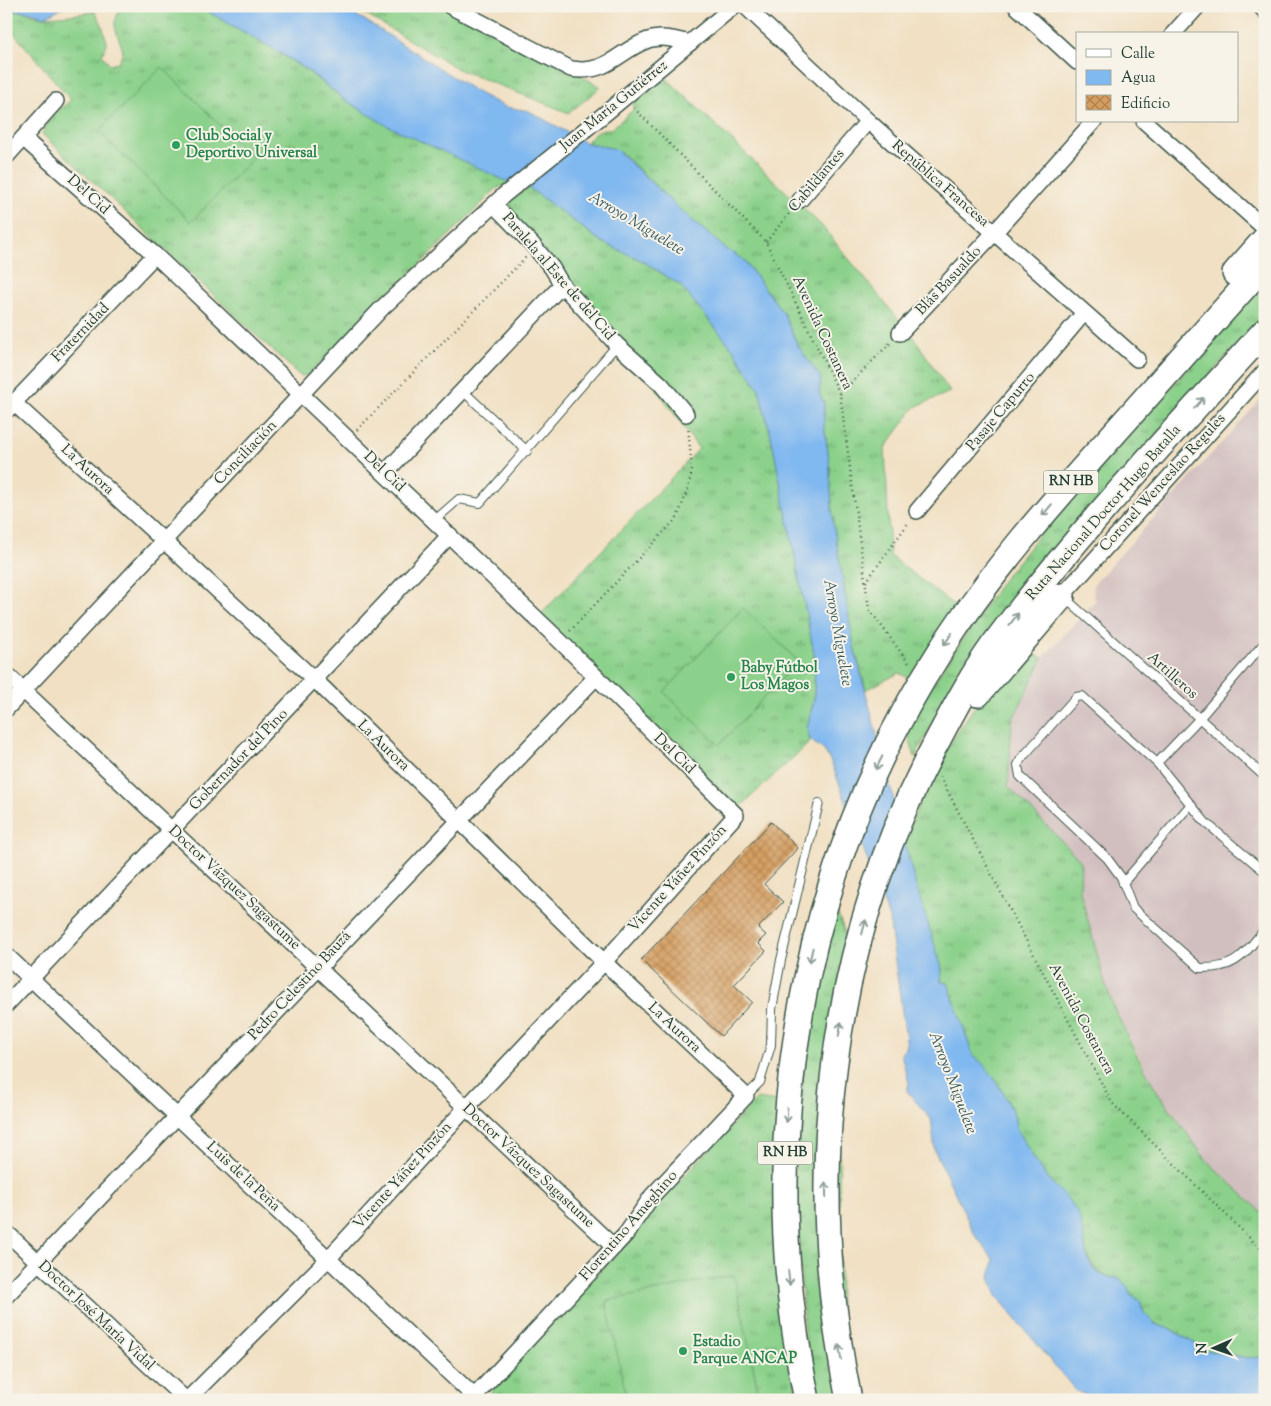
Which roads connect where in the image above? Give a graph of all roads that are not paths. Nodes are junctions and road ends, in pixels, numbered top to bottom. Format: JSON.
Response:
{"nodes":[{"id":1,"x":450,"y":6,"type":"edge"},
{"id":2,"x":734,"y":6,"type":"edge"},
{"id":3,"x":745,"y":6,"type":"edge"},
{"id":4,"x":1016,"y":6,"type":"edge"},
{"id":5,"x":1198,"y":6,"type":"edge"},
{"id":6,"x":1260,"y":6,"type":"edge"},
{"id":7,"x":1265,"y":11,"type":"edge"},
{"id":8,"x":1176,"y":32,"type":"edge"},
{"id":9,"x":690,"y":43,"type":"junction"},
{"id":10,"x":1076,"y":61,"type":"edge"},
{"id":11,"x":56,"y":100,"type":"dead end"},
{"id":12,"x":868,"y":121,"type":"junction"},
{"id":13,"x":1093,"y":122,"type":"edge"},
{"id":14,"x":1145,"y":122,"type":"edge"},
{"id":15,"x":23,"y":138,"type":"junction"},
{"id":16,"x":6,"y":157,"type":"edge"},
{"id":17,"x":499,"y":200,"type":"junction"},
{"id":18,"x":800,"y":200,"type":"road end"},
{"id":19,"x":995,"y":232,"type":"junction"},
{"id":20,"x":1263,"y":232,"type":"edge"},
{"id":21,"x":156,"y":255,"type":"junction"},
{"id":22,"x":1265,"y":264,"type":"edge"},
{"id":23,"x":562,"y":285,"type":"junction"},
{"id":24,"x":1084,"y":313,"type":"junction"},
{"id":25,"x":1265,"y":331,"type":"edge"},
{"id":26,"x":900,"y":333,"type":"road end"},
{"id":27,"x":617,"y":345,"type":"junction"},
{"id":28,"x":1137,"y":359,"type":"dead end"},
{"id":29,"x":1265,"y":370,"type":"edge"},
{"id":30,"x":462,"y":390,"type":"junction"},
{"id":31,"x":301,"y":395,"type":"junction"},
{"id":32,"x":10,"y":407,"type":"edge"},
{"id":33,"x":686,"y":414,"type":"road end"},
{"id":34,"x":527,"y":451,"type":"junction"},
{"id":35,"x":385,"y":473,"type":"junction"},
{"id":36,"x":1064,"y":489,"type":"junction"},
{"id":37,"x":917,"y":511,"type":"road end"},
{"id":38,"x":435,"y":520,"type":"junction"},
{"id":39,"x":450,"y":535,"type":"junction"},
{"id":40,"x":163,"y":540,"type":"junction"},
{"id":41,"x":1062,"y":596,"type":"junction"},
{"id":42,"x":1265,"y":642,"type":"edge"},
{"id":43,"x":6,"y":674,"type":"edge"},
{"id":44,"x":596,"y":677,"type":"junction"},
{"id":45,"x":315,"y":680,"type":"junction"},
{"id":46,"x":24,"y":690,"type":"junction"},
{"id":47,"x":6,"y":709,"type":"edge"},
{"id":48,"x":1199,"y":719,"type":"junction"},
{"id":49,"x":942,"y":732,"type":"junction"},
{"id":50,"x":1157,"y":763,"type":"junction"},
{"id":51,"x":1265,"y":777,"type":"edge"},
{"id":52,"x":819,"y":803,"type":"dead end"},
{"id":53,"x":1191,"y":804,"type":"junction"},
{"id":54,"x":736,"y":815,"type":"joint"},
{"id":55,"x":459,"y":819,"type":"junction"},
{"id":56,"x":173,"y":830,"type":"junction"},
{"id":57,"x":1265,"y":872,"type":"edge"},
{"id":58,"x":1123,"y":883,"type":"junction"},
{"id":59,"x":1265,"y":929,"type":"edge"},
{"id":60,"x":6,"y":955,"type":"edge"},
{"id":61,"x":604,"y":962,"type":"junction"},
{"id":62,"x":318,"y":967,"type":"junction"},
{"id":63,"x":31,"y":978,"type":"junction"},
{"id":64,"x":6,"y":1005,"type":"edge"},
{"id":65,"x":746,"y":1096,"type":"junction"},
{"id":66,"x":466,"y":1108,"type":"junction"},
{"id":67,"x":178,"y":1114,"type":"junction"},
{"id":68,"x":6,"y":1232,"type":"edge"},
{"id":69,"x":614,"y":1247,"type":"junction"},
{"id":70,"x":329,"y":1258,"type":"junction"},
{"id":71,"x":37,"y":1261,"type":"junction"},
{"id":72,"x":6,"y":1296,"type":"edge"},
{"id":73,"x":474,"y":1398,"type":"edge"},
{"id":74,"x":186,"y":1400,"type":"edge"},
{"id":75,"x":807,"y":1400,"type":"edge"},
{"id":76,"x":849,"y":1400,"type":"edge"}],
"edges":[{"from":1,"to":9,"type":"street"},
{"from":2,"to":9,"type":"street","name":"Juan María Gutiérrez"},
{"from":3,"to":12,"type":"street","name":"República Francesa"},
{"from":4,"to":10,"type":"street"},
{"from":5,"to":8,"type":"street"},
{"from":6,"to":7,"type":"street"},
{"from":9,"to":17,"type":"street","name":"Juan María Gutiérrez"},
{"from":11,"to":15,"type":"street"},
{"from":12,"to":18,"type":"street","name":"Cabildantes"},
{"from":12,"to":19,"type":"street","name":"República Francesa"},
{"from":13,"to":19,"type":"street","name":"Blás Basualdo"},
{"from":14,"to":20,"type":"street"},
{"from":15,"to":16,"type":"street"},
{"from":15,"to":21,"type":"street","name":"Del Cid"},
{"from":17,"to":23,"type":"street","name":"Paralela al Este de del Cid"},
{"from":17,"to":31,"type":"street","name":"Conciliación"},
{"from":19,"to":24,"type":"street","name":"República Francesa"},
{"from":19,"to":26,"type":"street","name":"Blás Basualdo"},
{"from":20,"to":36,"type":"highway"},
{"from":21,"to":31,"type":"street","name":"Del Cid"},
{"from":21,"to":32,"type":"street","name":"Fraternidad"},
{"from":22,"to":36,"type":"highway","number":"RN HB"},
{"from":23,"to":27,"type":"street","name":"Paralela al Este de del Cid"},
{"from":23,"to":30,"type":"street"},
{"from":24,"to":28,"type":"street","name":"República Francesa"},
{"from":24,"to":37,"type":"street","name":"Pasaje Capurro"},
{"from":49,"to":25,"type":"highway","name":"Ruta Nacional Doctor Hugo Batalla","number":"RN HB","one_way":true},
{"from":27,"to":33,"type":"street","name":"Paralela al Este de del Cid"},
{"from":27,"to":34,"type":"lane"},
{"from":29,"to":41,"type":"street","name":"Coronel Wenceslao Regules"},
{"from":30,"to":34,"type":"lane"},
{"from":30,"to":35,"type":"street"},
{"from":31,"to":35,"type":"street","name":"Del Cid"},
{"from":31,"to":40,"type":"street","name":"Conciliación"},
{"from":32,"to":40,"type":"street","name":"La Aurora"},
{"from":34,"to":38,"type":"lane"},
{"from":35,"to":38,"type":"street","name":"Del Cid"},
{"from":36,"to":75,"type":"highway","number":"RN HB","one_way":true},
{"from":38,"to":39,"type":"street","name":"Del Cid"},
{"from":39,"to":44,"type":"street","name":"Del Cid"},
{"from":39,"to":45,"type":"street","name":"Gobernador del Pino"},
{"from":40,"to":45,"type":"street","name":"La Aurora"},
{"from":40,"to":46,"type":"street","name":"Conciliación"},
{"from":41,"to":48,"type":"lane","name":"Artilleros"},
{"from":41,"to":49,"type":"highway"},
{"from":42,"to":48,"type":"lane"},
{"from":43,"to":46,"type":"street","name":"Doctor Vázquez Sagastume"},
{"from":44,"to":54,"type":"street","name":"Del Cid"},
{"from":44,"to":55,"type":"street","name":"Pedro Celestino Bauzá"},
{"from":45,"to":55,"type":"street","name":"La Aurora"},
{"from":45,"to":56,"type":"street","name":"Gobernador del Pino"},
{"from":46,"to":47,"type":"street","name":"Conciliación"},
{"from":46,"to":56,"type":"street","name":"Doctor Vázquez Sagastume"},
{"from":48,"to":50,"type":"lane"},
{"from":48,"to":51,"type":"lane","name":"Artilleros"},
{"from":76,"to":49,"type":"highway","name":"Ruta Nacional Doctor Hugo Batalla","number":"RN HB","one_way":true},
{"from":50,"to":53,"type":"lane"},
{"from":50,"to":58,"type":"lane"},
{"from":52,"to":65,"type":"lane"},
{"from":53,"to":57,"type":"lane"},
{"from":53,"to":58,"type":"lane"},
{"from":54,"to":61,"type":"street","name":"Vicente Yáñez Pinzón"},
{"from":55,"to":61,"type":"street","name":"La Aurora"},
{"from":55,"to":62,"type":"street","name":"Pedro Celestino Bauzá"},
{"from":56,"to":62,"type":"street","name":"Doctor Vázquez Sagastume"},
{"from":56,"to":63,"type":"street","name":"Gobernador del Pino"},
{"from":58,"to":59,"type":"lane"},
{"from":60,"to":63,"type":"street","name":"Luis de la Peña"},
{"from":61,"to":65,"type":"street","name":"La Aurora"},
{"from":61,"to":66,"type":"street","name":"Vicente Yáñez Pinzón"},
{"from":62,"to":66,"type":"street","name":"Doctor Vázquez Sagastume"},
{"from":62,"to":67,"type":"street","name":"Pedro Celestino Bauzá"},
{"from":63,"to":64,"type":"street","name":"Gobernador del Pino"},
{"from":63,"to":67,"type":"street","name":"Luis de la Peña"},
{"from":65,"to":69,"type":"street","name":"Florentino Ameghino"},
{"from":66,"to":69,"type":"street","name":"Doctor Vázquez Sagastume"},
{"from":66,"to":70,"type":"street","name":"Vicente Yáñez Pinzón"},
{"from":67,"to":70,"type":"street","name":"Luis de la Peña"},
{"from":67,"to":71,"type":"street","name":"Pedro Celestino Bauzá"},
{"from":68,"to":71,"type":"street","name":"Doctor José María Vidal"},
{"from":69,"to":73,"type":"street","name":"Florentino Ameghino"},
{"from":70,"to":73,"type":"street","name":"Luis de la Peña"},
{"from":70,"to":74,"type":"street","name":"Vicente Yáñez Pinzón"},
{"from":71,"to":72,"type":"street","name":"Pedro Celestino Bauzá"},
{"from":71,"to":74,"type":"street","name":"Doctor José María Vidal"}]}
